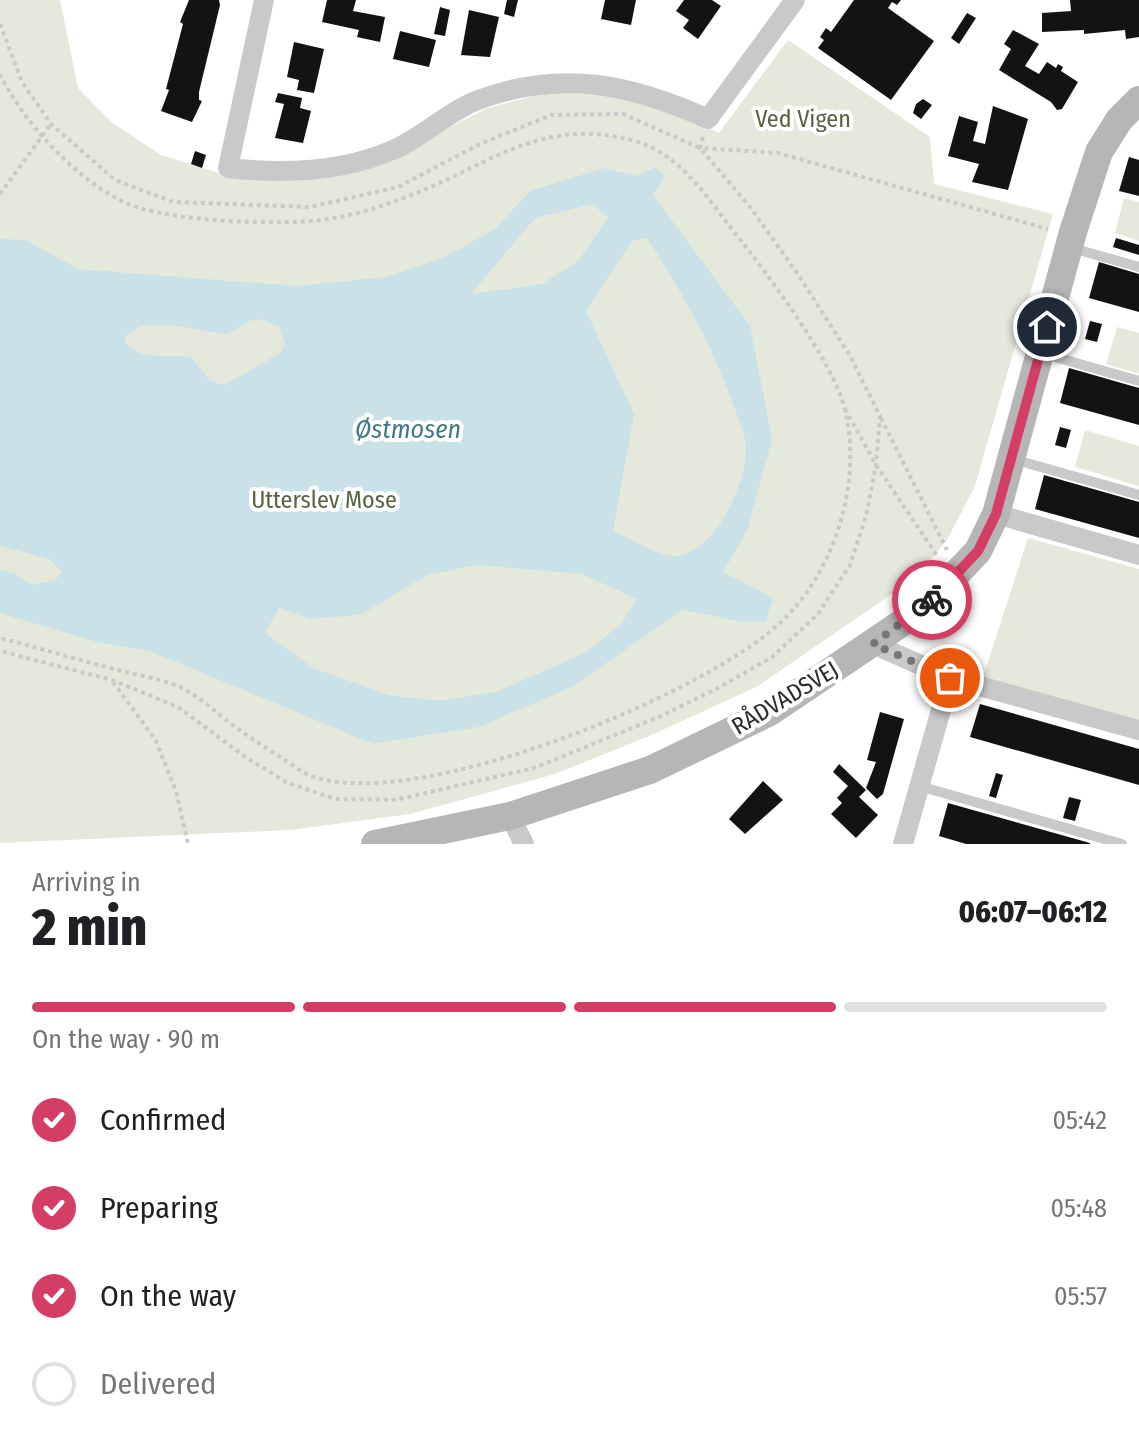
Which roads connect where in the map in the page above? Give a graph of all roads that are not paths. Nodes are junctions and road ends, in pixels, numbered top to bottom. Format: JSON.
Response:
{"nodes":[{"id":1,"x":264,"y":0,"type":"edge"},
{"id":2,"x":795,"y":0,"type":"edge"},
{"id":3,"x":1139,"y":100,"type":"edge"},
{"id":4,"x":1071,"y":240,"type":"junction"},
{"id":5,"x":1139,"y":267,"type":"edge"},
{"id":6,"x":1040,"y":353,"type":"junction"},
{"id":7,"x":1139,"y":381,"type":"edge"},
{"id":8,"x":1011,"y":459,"type":"junction"},
{"id":9,"x":1139,"y":495,"type":"edge"},
{"id":10,"x":996,"y":514,"type":"junction"},
{"id":11,"x":1139,"y":555,"type":"edge"},
{"id":12,"x":873,"y":644,"type":"junction"},
{"id":13,"x":950,"y":678,"type":"junction"},
{"id":14,"x":1139,"y":730,"type":"edge"},
{"id":15,"x":919,"y":786,"type":"junction"},
{"id":16,"x":510,"y":816,"type":"junction"},
{"id":17,"x":375,"y":844,"type":"edge"},
{"id":18,"x":524,"y":844,"type":"edge"},
{"id":19,"x":903,"y":844,"type":"edge"},
{"id":20,"x":1122,"y":844,"type":"edge"}],
"edges":[{"from":1,"to":2,"type":"street"},
{"from":3,"to":4,"type":"street","name":"RÅDVADSVEJ"},
{"from":4,"to":5,"type":"lane"},
{"from":4,"to":6,"type":"street","name":"RÅDVADSVEJ"},
{"from":6,"to":7,"type":"lane"},
{"from":6,"to":8,"type":"street","name":"RÅDVADSVEJ"},
{"from":8,"to":9,"type":"lane"},
{"from":8,"to":10,"type":"street","name":"RÅDVADSVEJ"},
{"from":10,"to":11,"type":"street"},
{"from":10,"to":12,"type":"street","name":"RÅDVADSVEJ"},
{"from":12,"to":13,"type":"street"},
{"from":12,"to":16,"type":"street","name":"RÅDVADSVEJ"},
{"from":13,"to":14,"type":"street"},
{"from":13,"to":15,"type":"street"},
{"from":15,"to":19,"type":"street"},
{"from":15,"to":20,"type":"lane"},
{"from":16,"to":17,"type":"street","name":"RÅDVADSVEJ"},
{"from":16,"to":18,"type":"street"}]}
